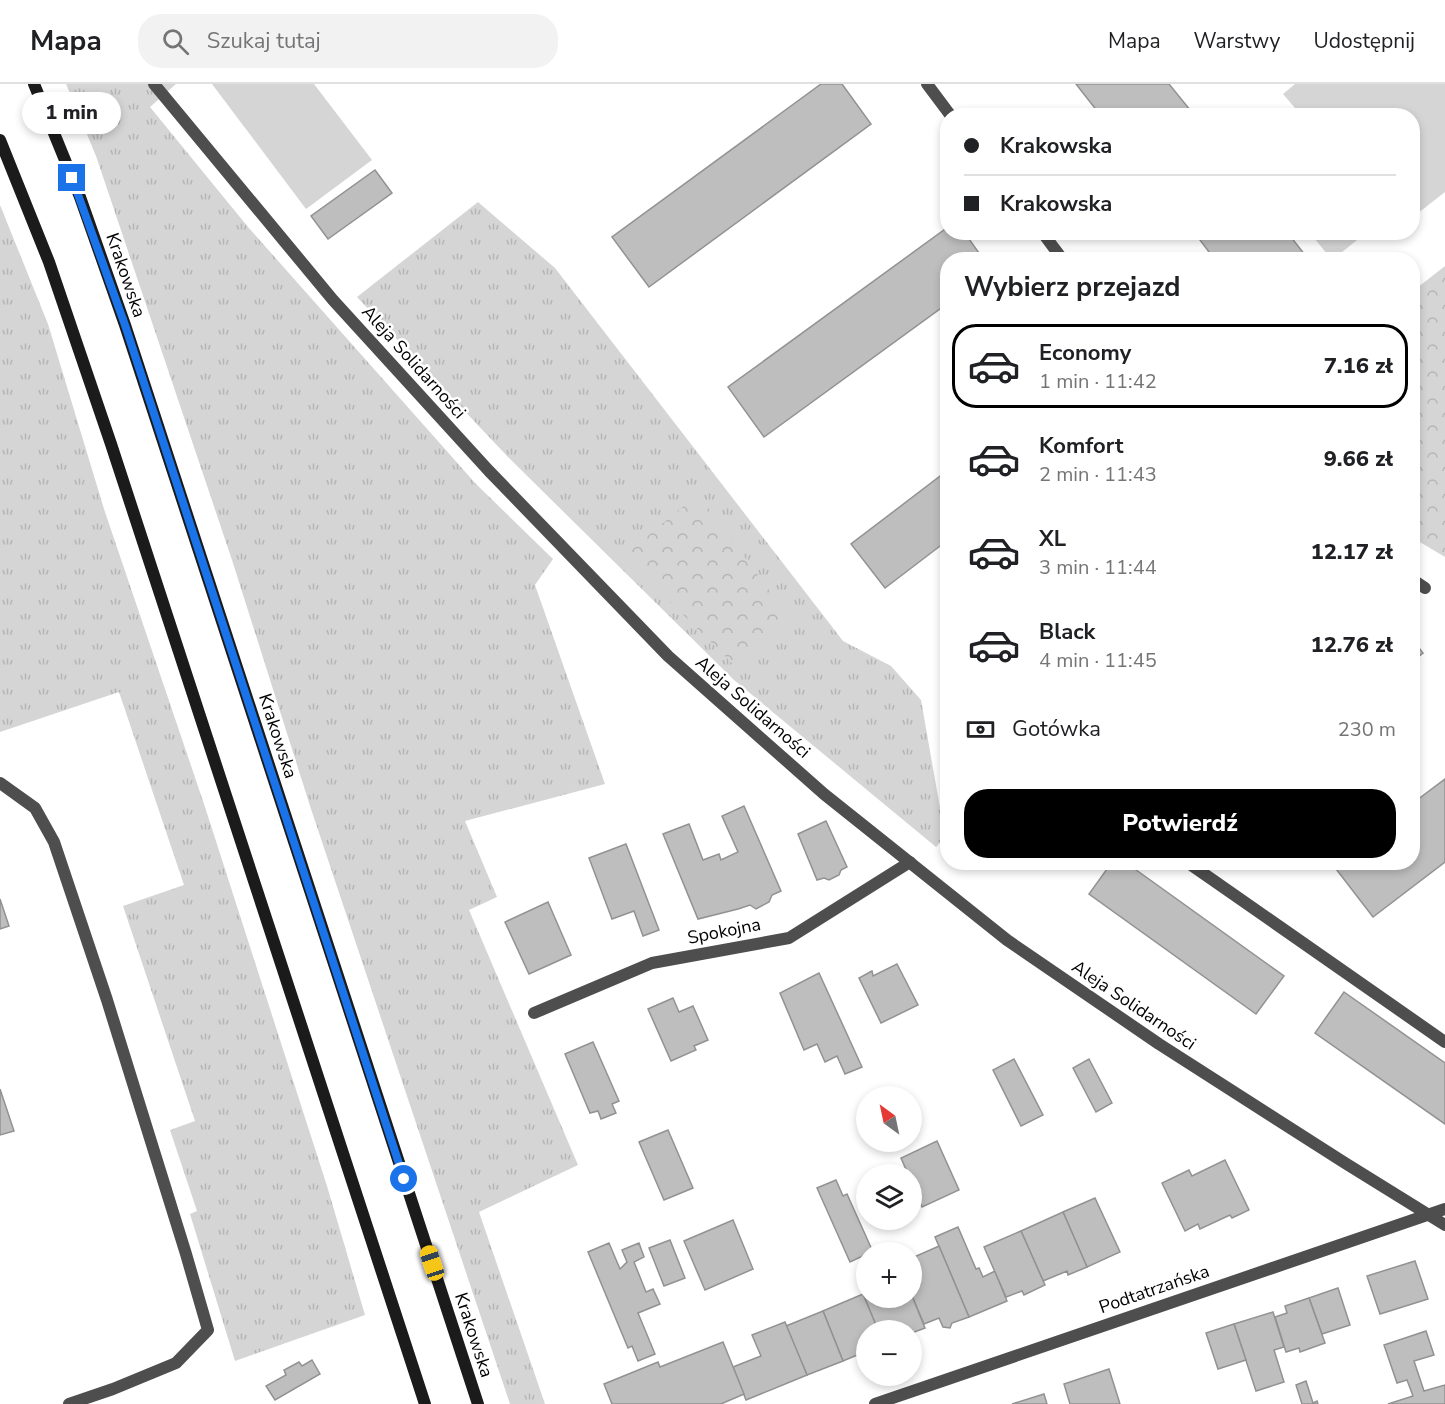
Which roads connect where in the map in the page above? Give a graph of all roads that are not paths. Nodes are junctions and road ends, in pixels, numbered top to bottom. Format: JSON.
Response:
{"nodes":[{"id":1,"x":34,"y":84,"type":"edge"},
{"id":2,"x":154,"y":84,"type":"edge"},
{"id":3,"x":927,"y":84,"type":"edge"},
{"id":4,"x":945,"y":108,"type":"edge"},
{"id":5,"x":0,"y":140,"type":"edge"},
{"id":6,"x":1420,"y":585,"type":"edge"},
{"id":7,"x":1425,"y":588,"type":"dead end"},
{"id":8,"x":0,"y":783,"type":"edge"},
{"id":9,"x":910,"y":862,"type":"junction"},
{"id":10,"x":1198,"y":870,"type":"edge"},
{"id":11,"x":534,"y":1013,"type":"dead end"},
{"id":12,"x":1445,"y":1042,"type":"edge"},
{"id":13,"x":1445,"y":1209,"type":"edge"},
{"id":14,"x":1427,"y":1215,"type":"junction"},
{"id":15,"x":1445,"y":1225,"type":"edge"},
{"id":16,"x":897,"y":1401,"type":"edge"},
{"id":17,"x":69,"y":1404,"type":"edge"},
{"id":18,"x":425,"y":1404,"type":"edge"},
{"id":19,"x":478,"y":1404,"type":"edge"},
{"id":20,"x":874,"y":1404,"type":"edge"}],
"edges":[{"from":1,"to":19,"type":"main road","name":"Krakowska"},
{"from":2,"to":9,"type":"street","name":"Aleja Solidarności"},
{"from":3,"to":4,"type":"street"},
{"from":5,"to":18,"type":"main road"},
{"from":6,"to":7,"type":"street"},
{"from":8,"to":17,"type":"street"},
{"from":9,"to":11,"type":"street","name":"Spokojna"},
{"from":9,"to":14,"type":"street","name":"Aleja Solidarności"},
{"from":10,"to":12,"type":"street"},
{"from":13,"to":14,"type":"street","name":"Podtatrzańska"},
{"from":14,"to":15,"type":"street","name":"Aleja Solidarności"},
{"from":14,"to":16,"type":"street","name":"Podtatrzańska"},
{"from":16,"to":20,"type":"street","name":"Podtatrzańska"}]}
